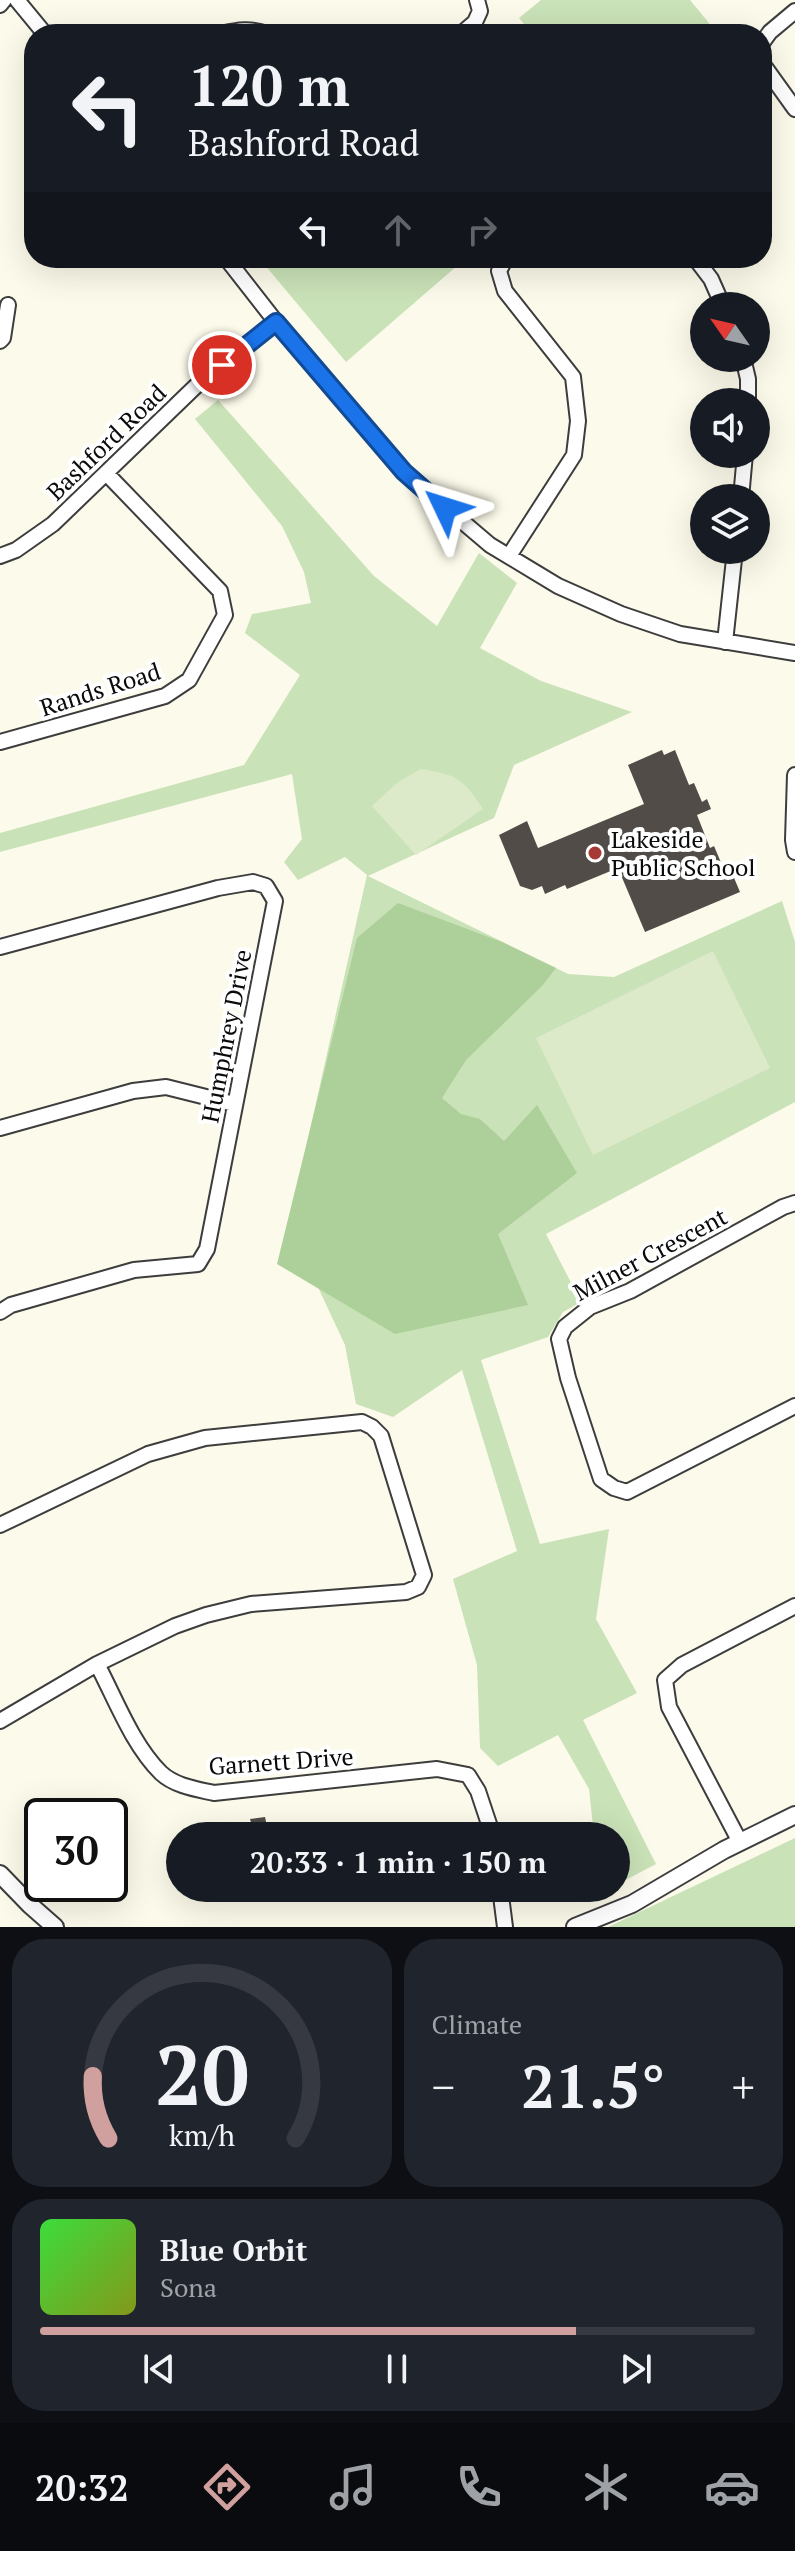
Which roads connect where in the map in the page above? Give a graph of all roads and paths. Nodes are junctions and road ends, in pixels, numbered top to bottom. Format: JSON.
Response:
{"nodes":[{"id":1,"x":4,"y":0,"type":"edge"},
{"id":2,"x":17,"y":0,"type":"edge"},
{"id":3,"x":477,"y":0,"type":"edge"},
{"id":4,"x":0,"y":5,"type":"edge"},
{"id":5,"x":795,"y":11,"type":"edge"},
{"id":6,"x":37,"y":24,"type":"edge"},
{"id":7,"x":473,"y":24,"type":"edge"},
{"id":8,"x":772,"y":30,"type":"edge"},
{"id":9,"x":772,"y":77,"type":"edge"},
{"id":10,"x":795,"y":109,"type":"edge"},
{"id":11,"x":234,"y":268,"type":"edge"},
{"id":12,"x":501,"y":268,"type":"edge"},
{"id":13,"x":703,"y":268,"type":"edge"},
{"id":14,"x":717,"y":292,"type":"edge"},
{"id":15,"x":8,"y":305,"type":"dead end"},
{"id":16,"x":276,"y":322,"type":"junction"},
{"id":17,"x":0,"y":341,"type":"edge"},
{"id":18,"x":106,"y":473,"type":"junction"},
{"id":19,"x":0,"y":556,"type":"edge"},
{"id":20,"x":509,"y":556,"type":"junction"},
{"id":21,"x":733,"y":564,"type":"edge"},
{"id":22,"x":725,"y":642,"type":"junction"},
{"id":23,"x":795,"y":653,"type":"edge"},
{"id":24,"x":0,"y":742,"type":"edge"},
{"id":25,"x":795,"y":775,"type":"edge"},
{"id":26,"x":795,"y":852,"type":"edge"},
{"id":27,"x":0,"y":947,"type":"edge"},
{"id":28,"x":234,"y":1104,"type":"junction"},
{"id":29,"x":0,"y":1128,"type":"edge"},
{"id":30,"x":795,"y":1203,"type":"edge"},
{"id":31,"x":0,"y":1312,"type":"edge"},
{"id":32,"x":795,"y":1406,"type":"edge"},
{"id":33,"x":0,"y":1525,"type":"edge"},
{"id":34,"x":795,"y":1606,"type":"edge"},
{"id":35,"x":97,"y":1664,"type":"junction"},
{"id":36,"x":0,"y":1721,"type":"edge"},
{"id":37,"x":795,"y":1815,"type":"edge"},
{"id":38,"x":488,"y":1822,"type":"edge"},
{"id":39,"x":740,"y":1842,"type":"junction"},
{"id":40,"x":0,"y":1874,"type":"edge"},
{"id":41,"x":502,"y":1902,"type":"edge"},
{"id":42,"x":55,"y":1927,"type":"edge"},
{"id":43,"x":505,"y":1927,"type":"edge"},
{"id":44,"x":575,"y":1927,"type":"edge"}],
"edges":[{"from":1,"to":4,"type":"street"},
{"from":2,"to":6,"type":"street"},
{"from":3,"to":7,"type":"street"},
{"from":5,"to":8,"type":"street"},
{"from":9,"to":10,"type":"street"},
{"from":11,"to":16,"type":"street"},
{"from":12,"to":20,"type":"street"},
{"from":13,"to":14,"type":"street"},
{"from":15,"to":17,"type":"street"},
{"from":16,"to":18,"type":"street","name":"Bashford Road"},
{"from":16,"to":20,"type":"street"},
{"from":18,"to":19,"type":"street","name":"Bashford Road"},
{"from":18,"to":24,"type":"street","name":"Rands Road"},
{"from":20,"to":22,"type":"street"},
{"from":21,"to":22,"type":"street"},
{"from":22,"to":23,"type":"street"},
{"from":25,"to":26,"type":"street"},
{"from":27,"to":28,"type":"street","name":"Humphrey Drive"},
{"from":28,"to":29,"type":"street"},
{"from":28,"to":31,"type":"street","name":"Humphrey Drive"},
{"from":30,"to":32,"type":"street","name":"Milner Crescent"},
{"from":33,"to":35,"type":"street"},
{"from":34,"to":39,"type":"street"},
{"from":35,"to":36,"type":"street"},
{"from":35,"to":38,"type":"street","name":"Garnett Drive"},
{"from":37,"to":39,"type":"street"},
{"from":39,"to":44,"type":"street"},
{"from":40,"to":42,"type":"street"},
{"from":41,"to":43,"type":"street"}]}
